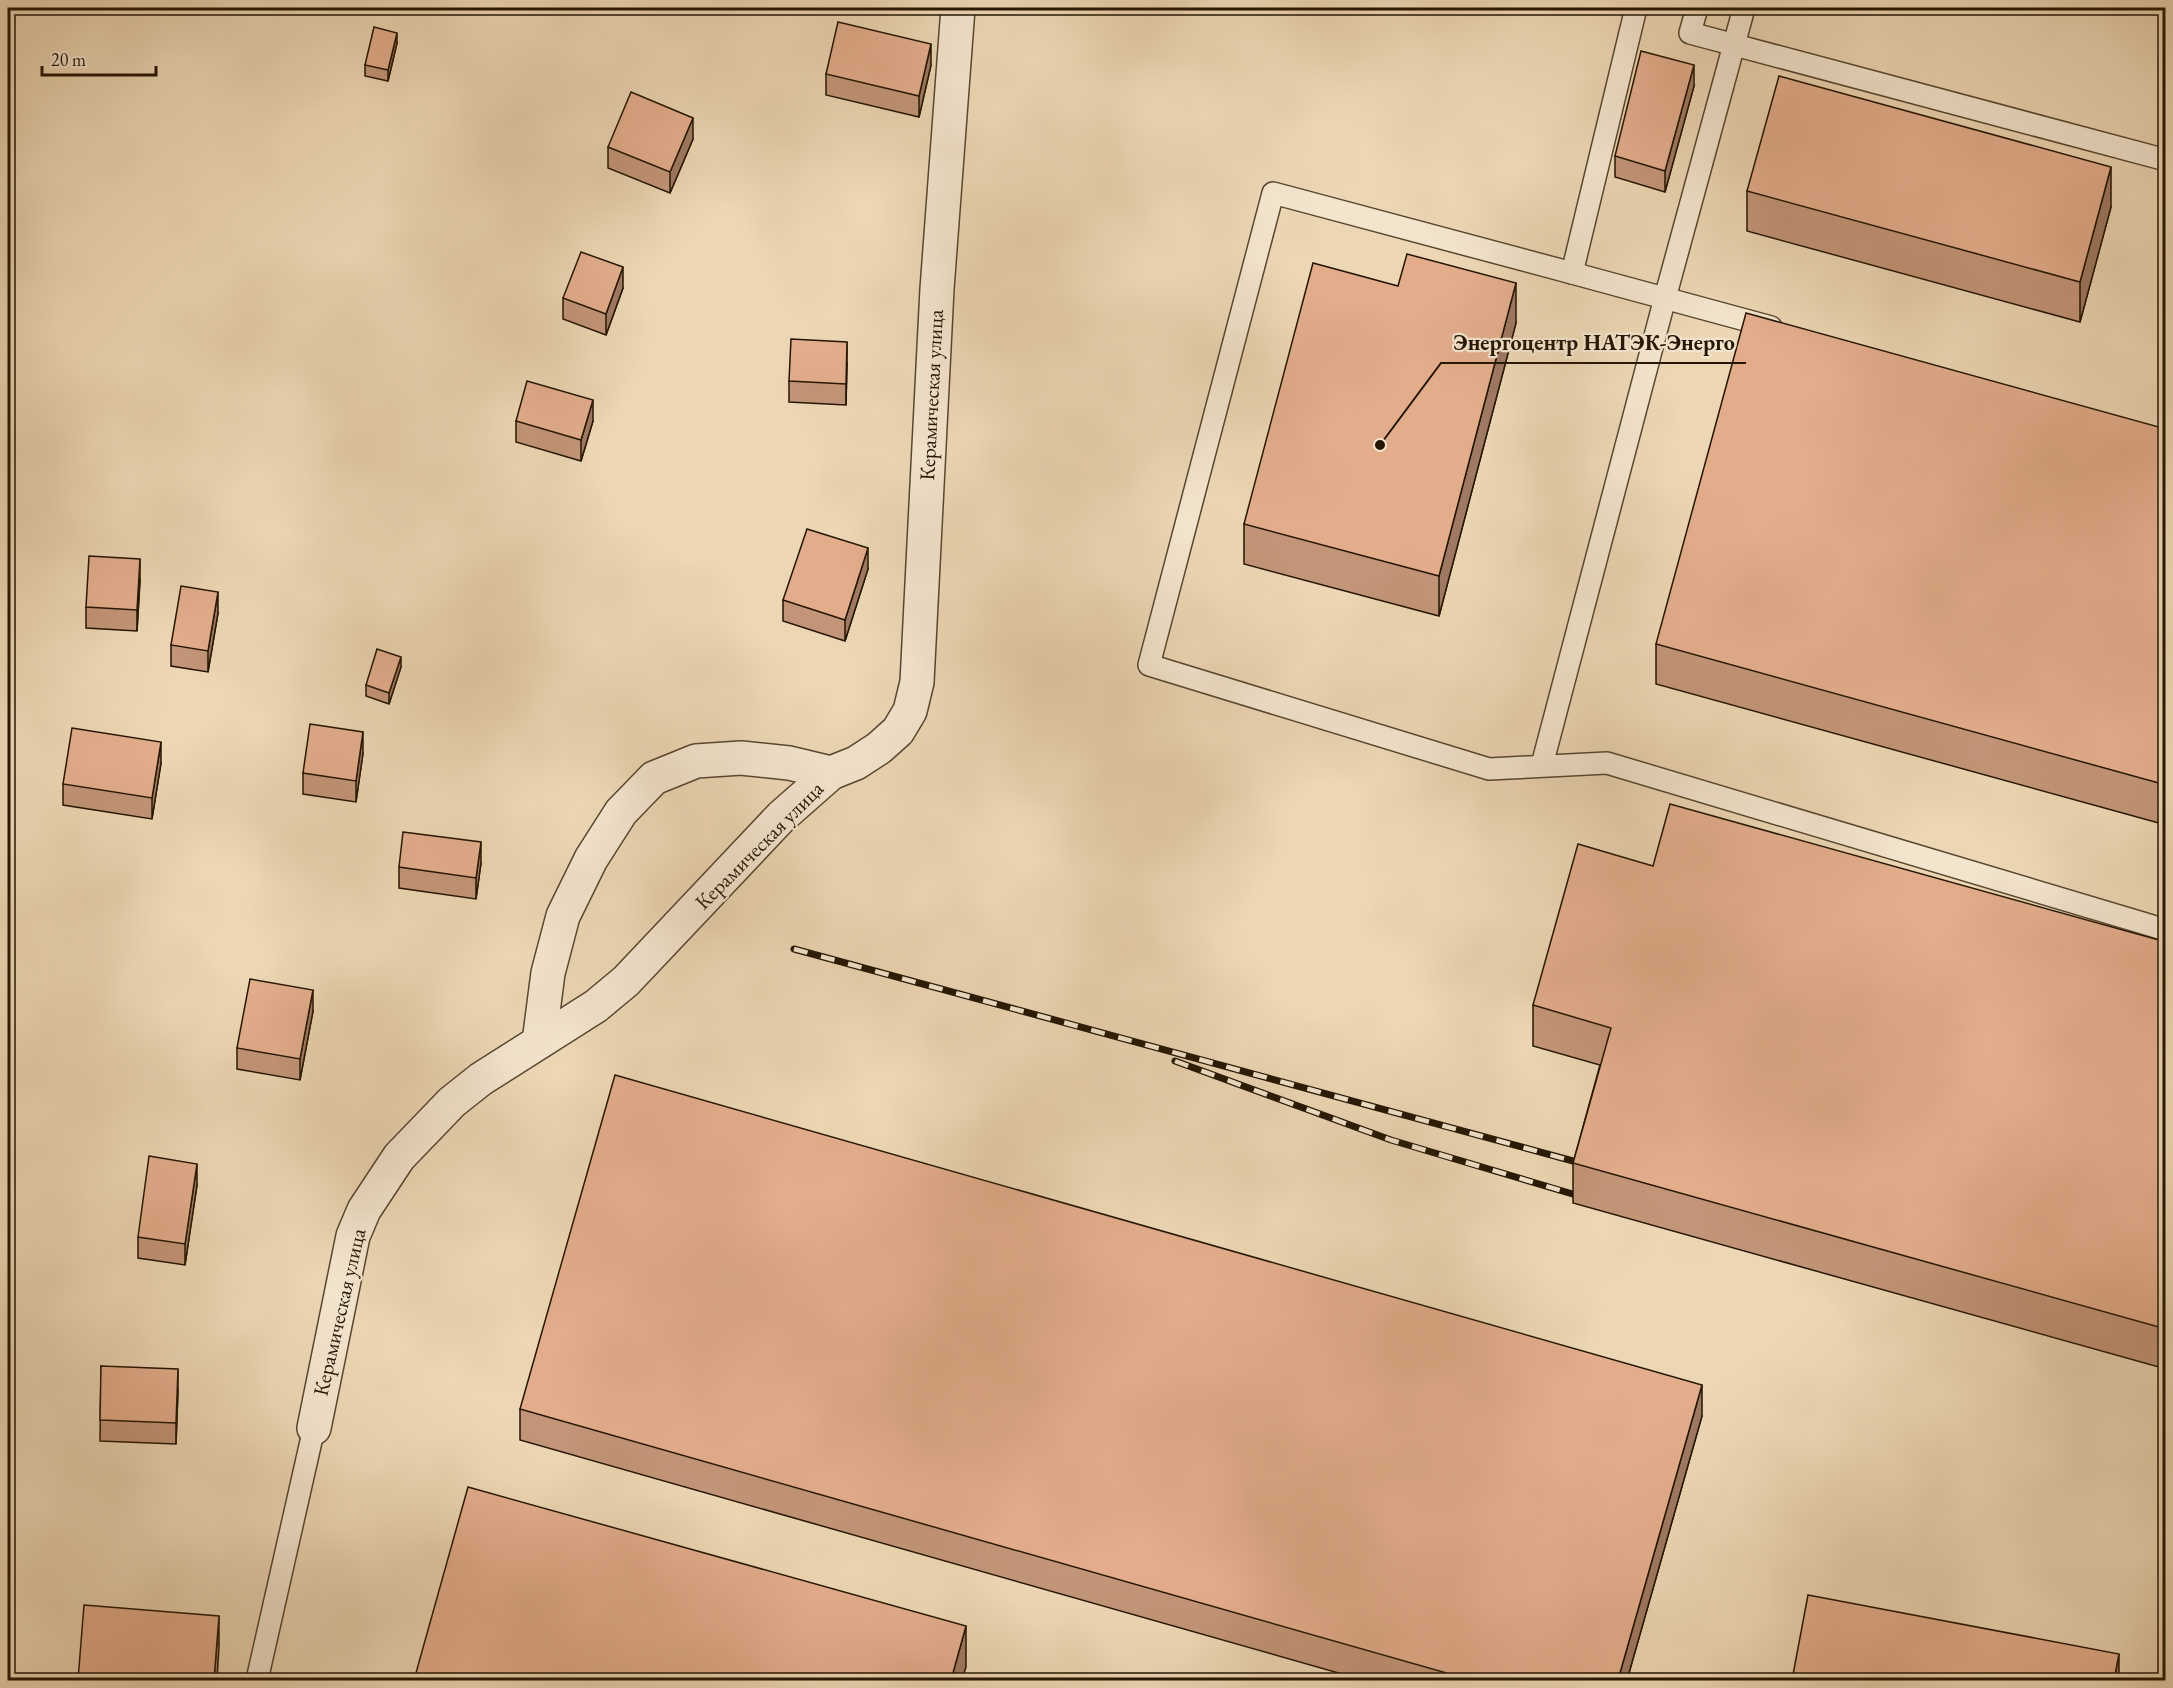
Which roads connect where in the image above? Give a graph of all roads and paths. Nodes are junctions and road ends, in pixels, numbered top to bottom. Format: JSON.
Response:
{"nodes":[{"id":1,"x":958,"y":8,"type":"edge"},
{"id":2,"x":1636,"y":8,"type":"edge"},
{"id":3,"x":1697,"y":8,"type":"edge"},
{"id":4,"x":1744,"y":8,"type":"edge"},
{"id":5,"x":1734,"y":45,"type":"junction"},
{"id":6,"x":2166,"y":160,"type":"edge"},
{"id":7,"x":1572,"y":273,"type":"junction"},
{"id":8,"x":1665,"y":298,"type":"junction"},
{"id":9,"x":1790,"y":333,"type":"edge"},
{"id":10,"x":1542,"y":765,"type":"junction"},
{"id":11,"x":831,"y":773,"type":"junction"},
{"id":12,"x":2166,"y":930,"type":"edge"},
{"id":13,"x":539,"y":1042,"type":"junction"},
{"id":14,"x":314,"y":1428,"type":"joint"},
{"id":15,"x":257,"y":1680,"type":"edge"}],
"edges":[{"from":1,"to":11,"type":"street","name":"Керамическая улица"},
{"from":2,"to":7,"type":"lane"},
{"from":3,"to":5,"type":"lane"},
{"from":4,"to":5,"type":"lane"},
{"from":5,"to":6,"type":"lane"},
{"from":5,"to":8,"type":"lane"},
{"from":7,"to":8,"type":"lane"},
{"from":7,"to":10,"type":"lane"},
{"from":8,"to":9,"type":"lane"},
{"from":8,"to":10,"type":"lane"},
{"from":10,"to":12,"type":"lane"},
{"from":11,"to":13,"type":"street","name":"Керамическая улица"},
{"from":11,"to":13,"type":"street"},
{"from":13,"to":14,"type":"street","name":"Керамическая улица"},
{"from":14,"to":15,"type":"lane"}]}
